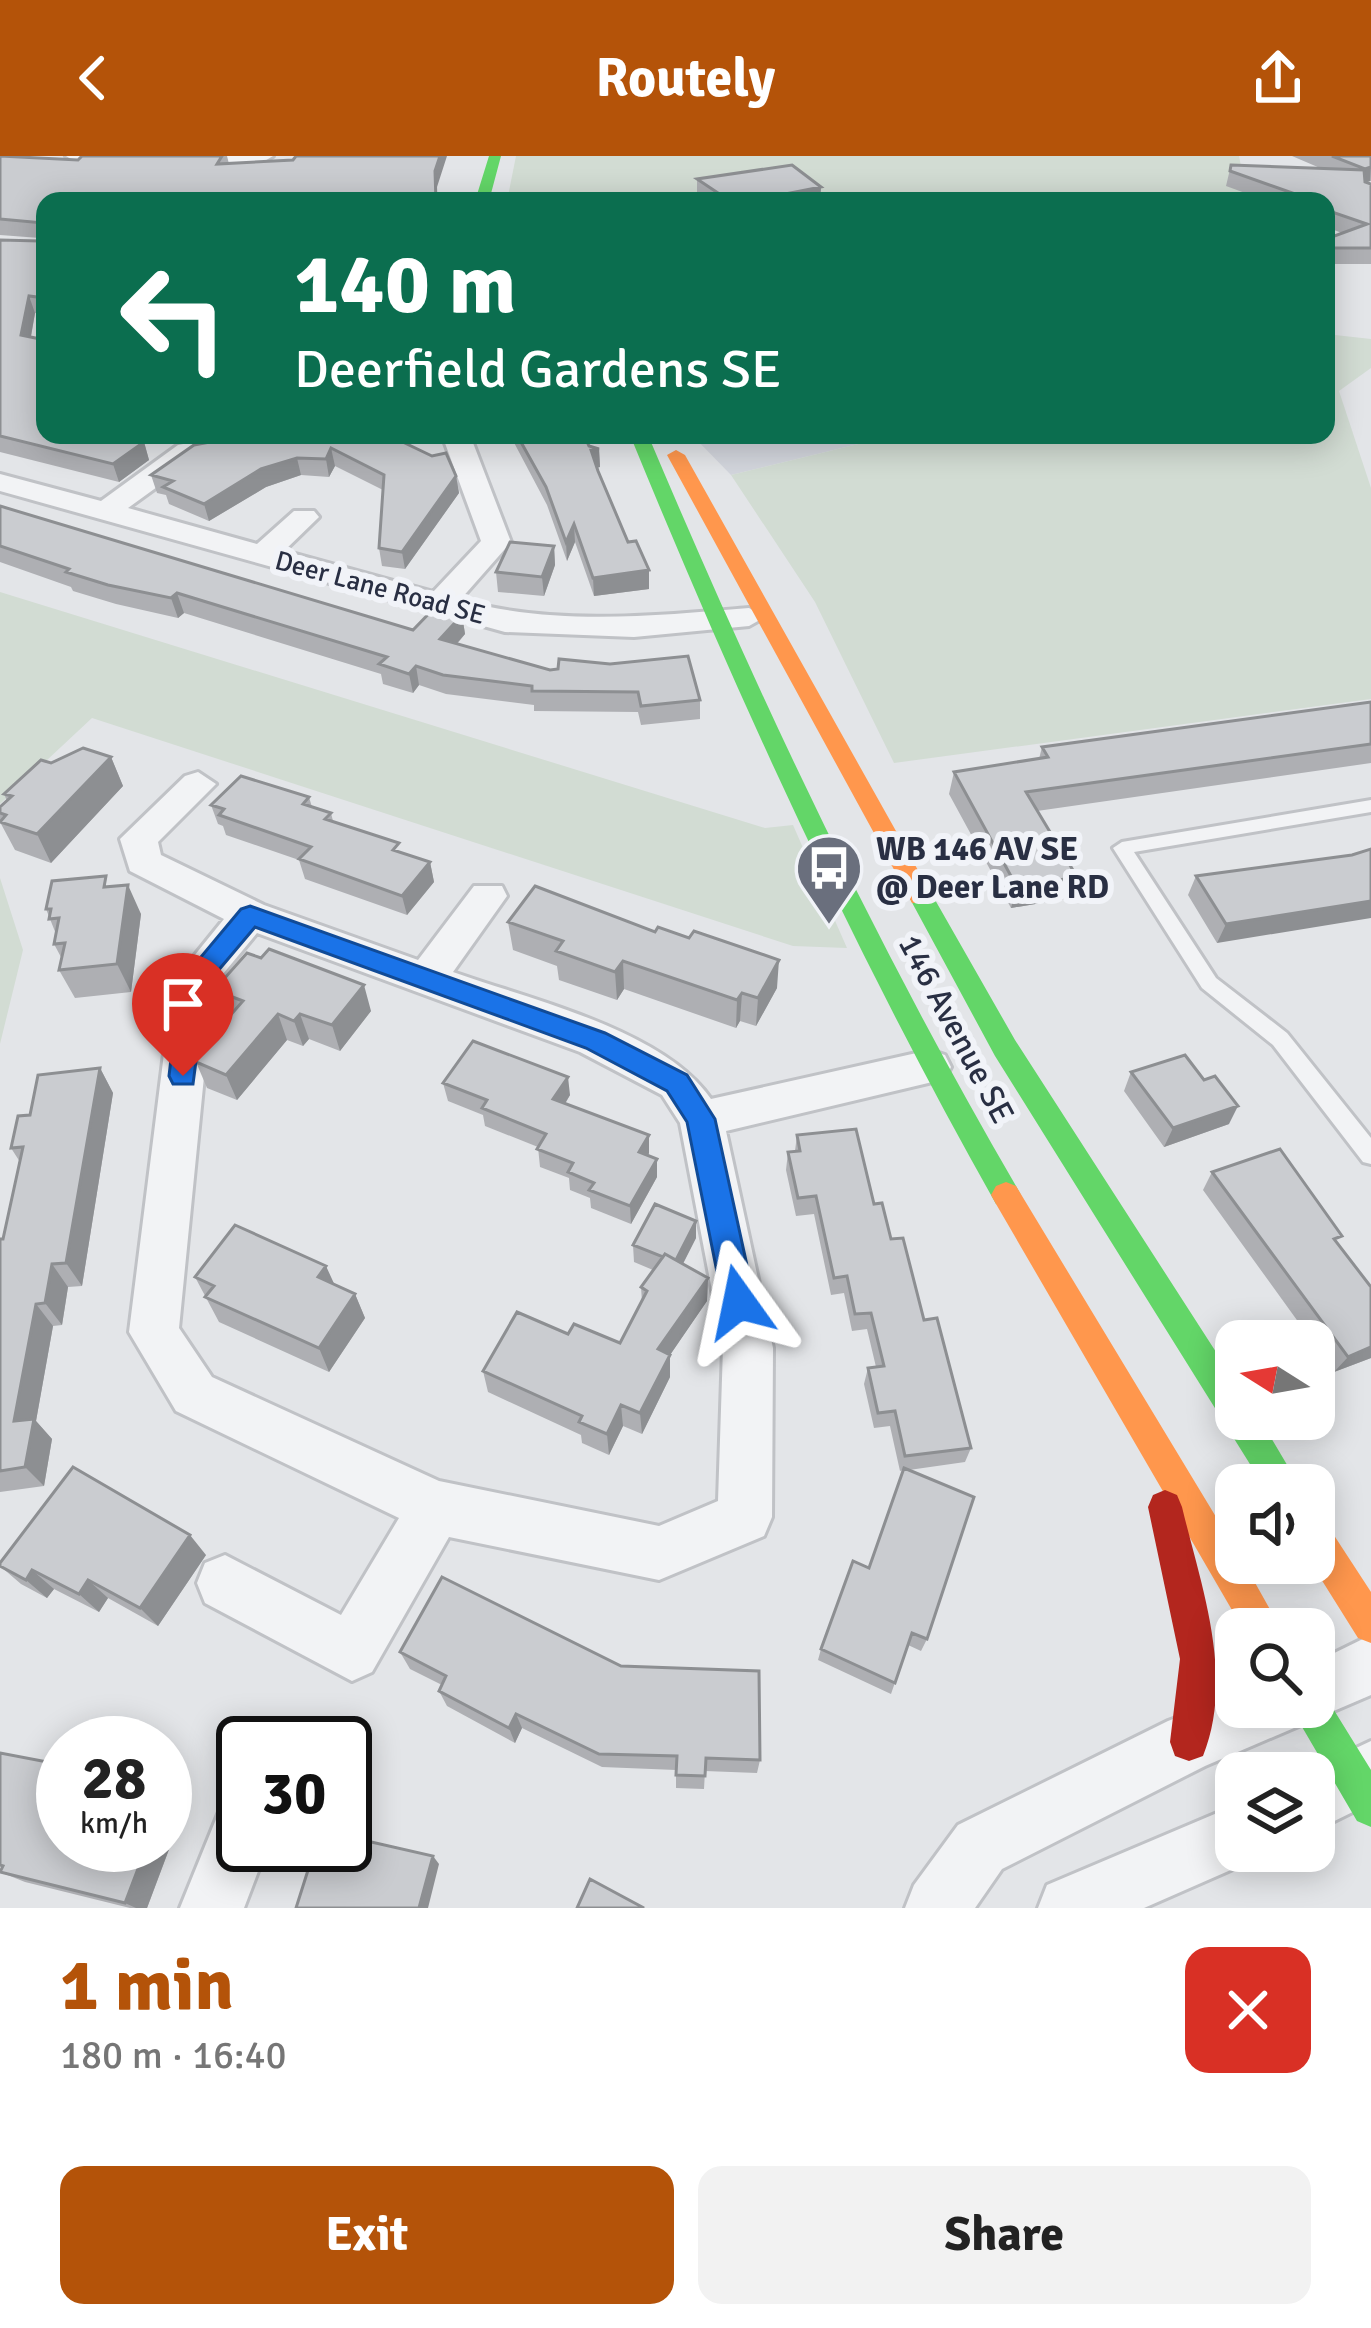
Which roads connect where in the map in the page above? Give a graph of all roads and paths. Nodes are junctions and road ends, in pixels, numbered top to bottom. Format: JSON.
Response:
{"nodes":[{"id":1,"x":76,"y":156,"type":"edge"},
{"id":2,"x":262,"y":156,"type":"edge"},
{"id":3,"x":495,"y":156,"type":"edge"},
{"id":4,"x":485,"y":192,"type":"edge"},
{"id":5,"x":226,"y":444,"type":"edge"},
{"id":6,"x":459,"y":444,"type":"edge"},
{"id":7,"x":642,"y":444,"type":"edge"},
{"id":8,"x":661,"y":444,"type":"edge"},
{"id":9,"x":0,"y":482,"type":"edge"},
{"id":10,"x":104,"y":512,"type":"junction"},
{"id":11,"x":304,"y":517,"type":"dead end"},
{"id":12,"x":261,"y":556,"type":"junction"},
{"id":13,"x":437,"y":606,"type":"junction"},
{"id":14,"x":768,"y":614,"type":"junction"},
{"id":15,"x":716,"y":622,"type":"junction"},
{"id":16,"x":197,"y":784,"type":"dead end"},
{"id":17,"x":1371,"y":806,"type":"edge"},
{"id":18,"x":488,"y":896,"type":"dead end"},
{"id":19,"x":250,"y":915,"type":"junction"},
{"id":20,"x":426,"y":979,"type":"junction"},
{"id":21,"x":930,"y":1067,"type":"junction"},
{"id":22,"x":701,"y":1119,"type":"junction"},
{"id":23,"x":1371,"y":1155,"type":"edge"},
{"id":24,"x":1215,"y":1379,"type":"edge"},
{"id":25,"x":1145,"y":1437,"type":"junction"},
{"id":26,"x":436,"y":1508,"type":"junction"},
{"id":27,"x":1335,"y":1568,"type":"edge"},
{"id":28,"x":225,"y":1583,"type":"dead end"},
{"id":29,"x":1250,"y":1608,"type":"edge"},
{"id":30,"x":1371,"y":1625,"type":"edge"},
{"id":31,"x":1371,"y":1664,"type":"edge"},
{"id":32,"x":1335,"y":1683,"type":"edge"},
{"id":33,"x":1226,"y":1728,"type":"edge"},
{"id":34,"x":1321,"y":1728,"type":"edge"},
{"id":35,"x":1189,"y":1742,"type":"junction"},
{"id":36,"x":1352,"y":1790,"type":"edge"},
{"id":37,"x":1215,"y":1845,"type":"edge"},
{"id":38,"x":226,"y":1872,"type":"edge"},
{"id":39,"x":212,"y":1908,"type":"edge"},
{"id":40,"x":937,"y":1908,"type":"edge"},
{"id":41,"x":1070,"y":1908,"type":"edge"}],
"edges":[{"from":1,"to":2,"type":"street"},
{"from":3,"to":4,"type":"street"},
{"from":5,"to":10,"type":"street"},
{"from":6,"to":13,"type":"street"},
{"from":7,"to":15,"type":"street","name":"146 Avenue SE"},
{"from":8,"to":14,"type":"street","name":"146 Avenue SE"},
{"from":9,"to":10,"type":"street","name":"Deer Lane Road SE"},
{"from":10,"to":12,"type":"street","name":"Deer Lane Road SE"},
{"from":11,"to":12,"type":"street"},
{"from":12,"to":13,"type":"street","name":"Deer Lane Road SE"},
{"from":13,"to":15,"type":"street","name":"Deer Lane Road SE"},
{"from":14,"to":15,"type":"street","name":"Deer Lane Road SE"},
{"from":14,"to":24,"type":"street","name":"146 Avenue SE"},
{"from":15,"to":21,"type":"street","name":"146 Avenue SE"},
{"from":16,"to":19,"type":"street"},
{"from":17,"to":23,"type":"lane"},
{"from":18,"to":20,"type":"street"},
{"from":19,"to":20,"type":"street"},
{"from":19,"to":26,"type":"street"},
{"from":20,"to":22,"type":"street"},
{"from":21,"to":22,"type":"street"},
{"from":21,"to":25,"type":"street","name":"146 Avenue SE"},
{"from":22,"to":26,"type":"street"},
{"from":25,"to":29,"type":"street","name":"146 Avenue SE"},
{"from":25,"to":35,"type":"street"},
{"from":26,"to":28,"type":"street"},
{"from":27,"to":30,"type":"street"},
{"from":31,"to":32,"type":"street"},
{"from":33,"to":35,"type":"street"},
{"from":34,"to":36,"type":"street"},
{"from":35,"to":40,"type":"street"},
{"from":37,"to":41,"type":"street"},
{"from":38,"to":39,"type":"street"}]}
